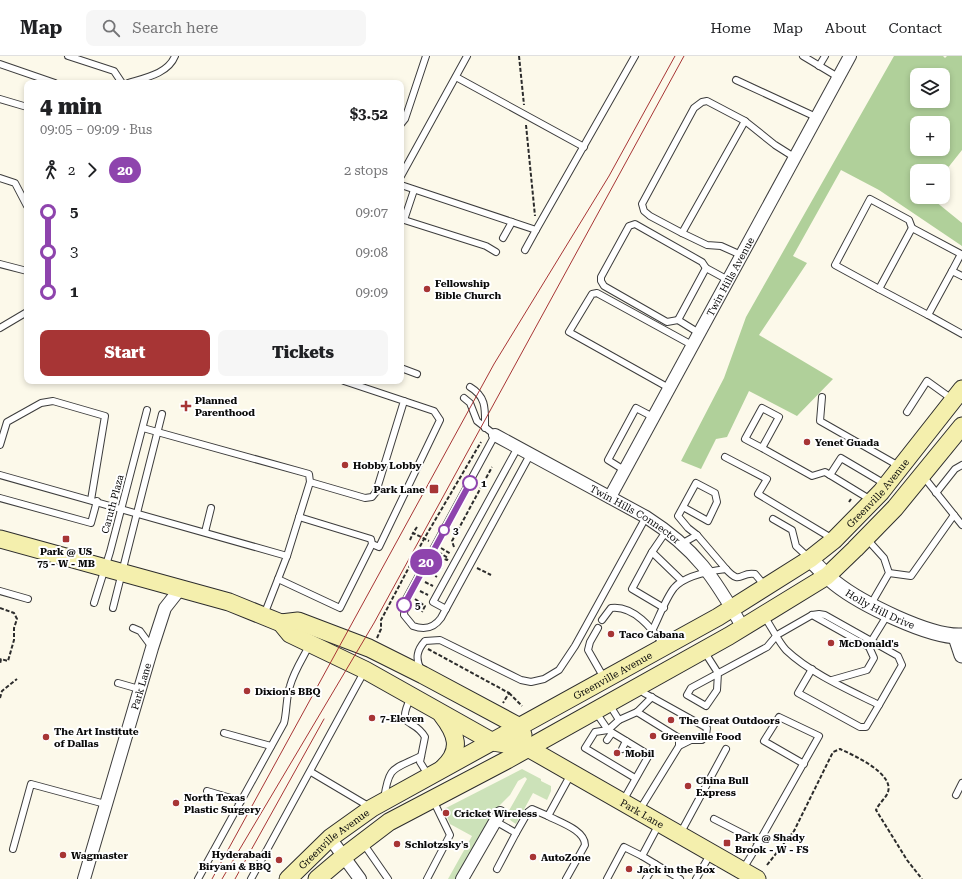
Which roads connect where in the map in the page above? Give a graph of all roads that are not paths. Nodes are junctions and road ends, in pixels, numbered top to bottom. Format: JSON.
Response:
{"nodes":[{"id":1,"x":68,"y":56,"type":"edge"},
{"id":2,"x":175,"y":56,"type":"edge"},
{"id":3,"x":426,"y":56,"type":"edge"},
{"id":4,"x":467,"y":56,"type":"edge"},
{"id":5,"x":636,"y":56,"type":"edge"},
{"id":6,"x":803,"y":56,"type":"edge"},
{"id":7,"x":825,"y":56,"type":"edge"},
{"id":8,"x":850,"y":56,"type":"edge"},
{"id":9,"x":0,"y":64,"type":"edge"},
{"id":10,"x":819,"y":66,"type":"junction"},
{"id":11,"x":456,"y":77,"type":"junction"},
{"id":12,"x":838,"y":77,"type":"junction"},
{"id":13,"x":46,"y":80,"type":"edge"},
{"id":14,"x":120,"y":80,"type":"edge"},
{"id":15,"x":136,"y":80,"type":"edge"},
{"id":16,"x":736,"y":80,"type":"dead end"},
{"id":17,"x":0,"y":99,"type":"edge"},
{"id":18,"x":24,"y":107,"type":"edge"},
{"id":19,"x":816,"y":117,"type":"junction"},
{"id":20,"x":404,"y":120,"type":"edge"},
{"id":21,"x":745,"y":122,"type":"junction"},
{"id":22,"x":584,"y":147,"type":"junction"},
{"id":23,"x":794,"y":157,"type":"junction"},
{"id":24,"x":404,"y":171,"type":"edge"},
{"id":25,"x":0,"y":178,"type":"edge"},
{"id":26,"x":404,"y":186,"type":"edge"},
{"id":27,"x":414,"y":190,"type":"junction"},
{"id":28,"x":24,"y":200,"type":"edge"},
{"id":29,"x":404,"y":214,"type":"edge"},
{"id":30,"x":404,"y":220,"type":"edge"},
{"id":31,"x":512,"y":222,"type":"junction"},
{"id":32,"x":912,"y":228,"type":"junction"},
{"id":33,"x":536,"y":230,"type":"junction"},
{"id":34,"x":682,"y":233,"type":"junction"},
{"id":35,"x":503,"y":238,"type":"dead end"},
{"id":36,"x":525,"y":250,"type":"dead end"},
{"id":37,"x":496,"y":252,"type":"dead end"},
{"id":38,"x":741,"y":255,"type":"junction"},
{"id":39,"x":0,"y":264,"type":"edge"},
{"id":40,"x":706,"y":268,"type":"junction"},
{"id":41,"x":24,"y":271,"type":"edge"},
{"id":42,"x":952,"y":271,"type":"junction"},
{"id":43,"x":962,"y":276,"type":"edge"},
{"id":44,"x":728,"y":280,"type":"junction"},
{"id":45,"x":879,"y":289,"type":"junction"},
{"id":46,"x":24,"y":314,"type":"edge"},
{"id":47,"x":928,"y":315,"type":"junction"},
{"id":48,"x":678,"y":320,"type":"junction"},
{"id":49,"x":0,"y":328,"type":"edge"},
{"id":50,"x":699,"y":333,"type":"junction"},
{"id":51,"x":962,"y":334,"type":"edge"},
{"id":52,"x":692,"y":346,"type":"junction"},
{"id":53,"x":404,"y":369,"type":"edge"},
{"id":54,"x":418,"y":374,"type":"dead end"},
{"id":55,"x":353,"y":384,"type":"edge"},
{"id":56,"x":470,"y":387,"type":"dead end"},
{"id":57,"x":669,"y":388,"type":"junction"},
{"id":58,"x":822,"y":397,"type":"dead end"},
{"id":59,"x":464,"y":398,"type":"dead end"},
{"id":60,"x":959,"y":400,"type":"edge"},
{"id":61,"x":404,"y":401,"type":"junction"},
{"id":62,"x":147,"y":410,"type":"dead end"},
{"id":63,"x":907,"y":412,"type":"dead end"},
{"id":64,"x":162,"y":414,"type":"dead end"},
{"id":65,"x":653,"y":417,"type":"junction"},
{"id":66,"x":962,"y":426,"type":"edge"},
{"id":67,"x":143,"y":428,"type":"junction"},
{"id":68,"x":158,"y":432,"type":"junction"},
{"id":69,"x":490,"y":432,"type":"junction"},
{"id":70,"x":0,"y":445,"type":"edge"},
{"id":71,"x":518,"y":447,"type":"junction"},
{"id":72,"x":762,"y":448,"type":"junction"},
{"id":73,"x":531,"y":454,"type":"junction"},
{"id":74,"x":725,"y":457,"type":"dead end"},
{"id":75,"x":962,"y":465,"type":"edge"},
{"id":76,"x":900,"y":467,"type":"junction"},
{"id":77,"x":624,"y":470,"type":"junction"},
{"id":78,"x":0,"y":475,"type":"edge"},
{"id":79,"x":830,"y":475,"type":"junction"},
{"id":80,"x":922,"y":475,"type":"junction"},
{"id":81,"x":310,"y":482,"type":"junction"},
{"id":82,"x":886,"y":485,"type":"junction"},
{"id":83,"x":936,"y":493,"type":"junction"},
{"id":84,"x":610,"y":497,"type":"junction"},
{"id":85,"x":0,"y":498,"type":"edge"},
{"id":86,"x":94,"y":500,"type":"junction"},
{"id":87,"x":873,"y":501,"type":"junction"},
{"id":88,"x":683,"y":507,"type":"junction"},
{"id":89,"x":211,"y":508,"type":"dead end"},
{"id":90,"x":121,"y":509,"type":"junction"},
{"id":91,"x":137,"y":513,"type":"junction"},
{"id":92,"x":954,"y":516,"type":"junction"},
{"id":93,"x":300,"y":517,"type":"junction"},
{"id":94,"x":646,"y":517,"type":"junction"},
{"id":95,"x":773,"y":519,"type":"dead end"},
{"id":96,"x":962,"y":525,"type":"edge"},
{"id":97,"x":667,"y":530,"type":"junction"},
{"id":98,"x":205,"y":532,"type":"junction"},
{"id":99,"x":697,"y":535,"type":"junction"},
{"id":100,"x":866,"y":538,"type":"junction"},
{"id":101,"x":0,"y":539,"type":"edge"},
{"id":102,"x":834,"y":540,"type":"junction"},
{"id":103,"x":683,"y":543,"type":"junction"},
{"id":104,"x":372,"y":544,"type":"junction"},
{"id":105,"x":652,"y":552,"type":"junction"},
{"id":106,"x":287,"y":556,"type":"junction"},
{"id":107,"x":810,"y":559,"type":"junction"},
{"id":108,"x":726,"y":569,"type":"junction"},
{"id":109,"x":113,"y":570,"type":"junction"},
{"id":110,"x":708,"y":572,"type":"junction"},
{"id":111,"x":889,"y":573,"type":"junction"},
{"id":112,"x":827,"y":576,"type":"junction"},
{"id":113,"x":278,"y":579,"type":"junction"},
{"id":114,"x":682,"y":581,"type":"junction"},
{"id":115,"x":766,"y":588,"type":"junction"},
{"id":116,"x":180,"y":589,"type":"junction"},
{"id":117,"x":0,"y":591,"type":"edge"},
{"id":118,"x":28,"y":599,"type":"dead end"},
{"id":119,"x":94,"y":603,"type":"dead end"},
{"id":120,"x":871,"y":604,"type":"junction"},
{"id":121,"x":113,"y":608,"type":"dead end"},
{"id":122,"x":664,"y":608,"type":"junction"},
{"id":123,"x":732,"y":608,"type":"junction"},
{"id":124,"x":446,"y":609,"type":"junction"},
{"id":125,"x":888,"y":614,"type":"junction"},
{"id":126,"x":264,"y":615,"type":"junction"},
{"id":127,"x":764,"y":615,"type":"junction"},
{"id":128,"x":812,"y":616,"type":"junction"},
{"id":129,"x":602,"y":620,"type":"dead end"},
{"id":130,"x":281,"y":623,"type":"junction"},
{"id":131,"x":133,"y":628,"type":"dead end"},
{"id":132,"x":598,"y":628,"type":"dead end"},
{"id":133,"x":743,"y":628,"type":"junction"},
{"id":134,"x":652,"y":629,"type":"junction"},
{"id":135,"x":777,"y":635,"type":"junction"},
{"id":136,"x":959,"y":636,"type":"edge"},
{"id":137,"x":872,"y":640,"type":"junction"},
{"id":138,"x":310,"y":644,"type":"junction"},
{"id":139,"x":665,"y":646,"type":"junction"},
{"id":140,"x":152,"y":648,"type":"junction"},
{"id":141,"x":704,"y":650,"type":"junction"},
{"id":142,"x":962,"y":655,"type":"edge"},
{"id":143,"x":812,"y":668,"type":"junction"},
{"id":144,"x":365,"y":670,"type":"junction"},
{"id":145,"x":718,"y":673,"type":"junction"},
{"id":146,"x":424,"y":675,"type":"junction"},
{"id":147,"x":605,"y":680,"type":"junction"},
{"id":148,"x":832,"y":680,"type":"junction"},
{"id":149,"x":118,"y":683,"type":"dead end"},
{"id":150,"x":638,"y":686,"type":"junction"},
{"id":151,"x":139,"y":689,"type":"junction"},
{"id":152,"x":412,"y":696,"type":"junction"},
{"id":153,"x":652,"y":697,"type":"junction"},
{"id":154,"x":879,"y":705,"type":"junction"},
{"id":155,"x":601,"y":706,"type":"junction"},
{"id":156,"x":439,"y":711,"type":"junction"},
{"id":157,"x":637,"y":712,"type":"junction"},
{"id":158,"x":619,"y":720,"type":"junction"},
{"id":159,"x":520,"y":727,"type":"junction"},
{"id":160,"x":610,"y":731,"type":"junction"},
{"id":161,"x":224,"y":733,"type":"dead end"},
{"id":162,"x":607,"y":740,"type":"dead end"},
{"id":163,"x":626,"y":741,"type":"junction"},
{"id":164,"x":493,"y":742,"type":"junction"},
{"id":165,"x":271,"y":746,"type":"junction"},
{"id":166,"x":679,"y":746,"type":"junction"},
{"id":167,"x":528,"y":748,"type":"junction"},
{"id":168,"x":637,"y":748,"type":"junction"},
{"id":169,"x":622,"y":749,"type":"dead end"},
{"id":170,"x":726,"y":749,"type":"dead end"},
{"id":171,"x":633,"y":755,"type":"dead end"},
{"id":172,"x":421,"y":756,"type":"junction"},
{"id":173,"x":804,"y":764,"type":"junction"},
{"id":174,"x":311,"y":772,"type":"junction"},
{"id":175,"x":571,"y":774,"type":"junction"},
{"id":176,"x":433,"y":775,"type":"junction"},
{"id":177,"x":636,"y":778,"type":"junction"},
{"id":178,"x":962,"y":784,"type":"edge"},
{"id":179,"x":207,"y":790,"type":"dead end"},
{"id":180,"x":956,"y":795,"type":"dead end"},
{"id":181,"x":432,"y":799,"type":"junction"},
{"id":182,"x":241,"y":801,"type":"junction"},
{"id":183,"x":622,"y":803,"type":"junction"},
{"id":184,"x":105,"y":804,"type":"junction"},
{"id":185,"x":378,"y":805,"type":"junction"},
{"id":186,"x":638,"y":812,"type":"junction"},
{"id":187,"x":548,"y":816,"type":"junction"},
{"id":188,"x":497,"y":817,"type":"joint"},
{"id":189,"x":714,"y":819,"type":"dead end"},
{"id":190,"x":659,"y":824,"type":"junction"},
{"id":191,"x":516,"y":833,"type":"junction"},
{"id":192,"x":679,"y":835,"type":"junction"},
{"id":193,"x":330,"y":838,"type":"junction"},
{"id":194,"x":362,"y":842,"type":"junction"},
{"id":195,"x":759,"y":842,"type":"junction"},
{"id":196,"x":13,"y":849,"type":"dead end"},
{"id":197,"x":711,"y":853,"type":"junction"},
{"id":198,"x":343,"y":856,"type":"junction"},
{"id":199,"x":642,"y":856,"type":"junction"},
{"id":200,"x":654,"y":864,"type":"junction"},
{"id":201,"x":497,"y":869,"type":"dead end"},
{"id":202,"x":742,"y":871,"type":"junction"},
{"id":203,"x":84,"y":879,"type":"edge"},
{"id":204,"x":198,"y":879,"type":"edge"},
{"id":205,"x":251,"y":879,"type":"edge"},
{"id":206,"x":288,"y":879,"type":"edge"},
{"id":207,"x":318,"y":879,"type":"edge"},
{"id":208,"x":360,"y":879,"type":"edge"},
{"id":209,"x":388,"y":879,"type":"edge"},
{"id":210,"x":428,"y":879,"type":"edge"},
{"id":211,"x":462,"y":879,"type":"edge"},
{"id":212,"x":566,"y":879,"type":"edge"},
{"id":213,"x":607,"y":879,"type":"edge"},
{"id":214,"x":646,"y":879,"type":"edge"},
{"id":215,"x":680,"y":879,"type":"edge"},
{"id":216,"x":696,"y":879,"type":"edge"},
{"id":217,"x":757,"y":879,"type":"edge"}],
"edges":[{"from":1,"to":14,"type":"lane"},
{"from":2,"to":15,"type":"lane"},
{"from":3,"to":20,"type":"lane"},
{"from":4,"to":11,"type":"lane"},
{"from":5,"to":22,"type":"lane"},
{"from":6,"to":10,"type":"lane"},
{"from":7,"to":10,"type":"lane"},
{"from":8,"to":12,"type":"street","name":"Twin Hills Avenue"},
{"from":9,"to":13,"type":"lane"},
{"from":10,"to":12,"type":"lane"},
{"from":11,"to":22,"type":"lane"},
{"from":11,"to":24,"type":"lane"},
{"from":12,"to":19,"type":"street","name":"Twin Hills Avenue"},
{"from":16,"to":19,"type":"lane"},
{"from":17,"to":18,"type":"lane"},
{"from":19,"to":23,"type":"street","name":"Twin Hills Avenue"},
{"from":21,"to":23,"type":"lane"},
{"from":21,"to":34,"type":"lane"},
{"from":21,"to":34,"type":"lane"},
{"from":22,"to":33,"type":"lane"},
{"from":23,"to":38,"type":"street","name":"Twin Hills Avenue"},
{"from":25,"to":28,"type":"lane"},
{"from":26,"to":27,"type":"lane"},
{"from":27,"to":29,"type":"lane"},
{"from":27,"to":31,"type":"lane"},
{"from":30,"to":37,"type":"lane"},
{"from":31,"to":33,"type":"lane"},
{"from":31,"to":35,"type":"lane"},
{"from":32,"to":42,"type":"lane"},
{"from":32,"to":45,"type":"lane"},
{"from":32,"to":45,"type":"lane"},
{"from":33,"to":36,"type":"lane"},
{"from":34,"to":38,"type":"lane"},
{"from":38,"to":44,"type":"street","name":"Twin Hills Avenue"},
{"from":39,"to":41,"type":"lane"},
{"from":40,"to":44,"type":"lane"},
{"from":40,"to":48,"type":"lane"},
{"from":40,"to":48,"type":"lane"},
{"from":42,"to":43,"type":"lane"},
{"from":42,"to":47,"type":"lane"},
{"from":44,"to":50,"type":"street","name":"Twin Hills Avenue"},
{"from":45,"to":47,"type":"lane"},
{"from":46,"to":49,"type":"lane"},
{"from":47,"to":51,"type":"lane"},
{"from":48,"to":50,"type":"lane"},
{"from":50,"to":52,"type":"street","name":"Twin Hills Avenue"},
{"from":52,"to":57,"type":"street","name":"Twin Hills Avenue"},
{"from":52,"to":57,"type":"lane"},
{"from":53,"to":54,"type":"lane"},
{"from":55,"to":61,"type":"lane"},
{"from":56,"to":69,"type":"lane"},
{"from":57,"to":65,"type":"street","name":"Twin Hills Avenue"},
{"from":58,"to":76,"type":"lane"},
{"from":59,"to":69,"type":"lane"},
{"from":60,"to":63,"type":"lane"},
{"from":60,"to":76,"type":"main road","name":"Greenville Avenue"},
{"from":61,"to":81,"type":"lane"},
{"from":61,"to":104,"type":"lane"},
{"from":62,"to":67,"type":"lane","name":"Caruth Plaza"},
{"from":64,"to":68,"type":"lane","name":"Caruth Plaza"},
{"from":65,"to":77,"type":"street","name":"Twin Hills Avenue"},
{"from":65,"to":77,"type":"lane"},
{"from":66,"to":80,"type":"main road","name":"Greenville Avenue"},
{"from":67,"to":68,"type":"lane"},
{"from":67,"to":90,"type":"lane","name":"Caruth Plaza"},
{"from":68,"to":81,"type":"lane"},
{"from":68,"to":91,"type":"lane","name":"Caruth Plaza"},
{"from":69,"to":71,"type":"street","name":"Twin Hills Connector"},
{"from":69,"to":124,"type":"lane"},
{"from":70,"to":86,"type":"lane"},
{"from":71,"to":73,"type":"street","name":"Twin Hills Connector"},
{"from":71,"to":124,"type":"lane"},
{"from":72,"to":72,"type":"lane"},
{"from":72,"to":79,"type":"lane"},
{"from":73,"to":84,"type":"street","name":"Twin Hills Connector"},
{"from":73,"to":124,"type":"lane"},
{"from":74,"to":102,"type":"lane"},
{"from":75,"to":83,"type":"lane"},
{"from":76,"to":82,"type":"main road","name":"Greenville Avenue"},
{"from":77,"to":84,"type":"street","name":"Twin Hills Avenue"},
{"from":78,"to":86,"type":"lane"},
{"from":79,"to":82,"type":"lane"},
{"from":79,"to":87,"type":"lane"},
{"from":80,"to":83,"type":"lane"},
{"from":80,"to":100,"type":"main road","name":"Greenville Avenue"},
{"from":81,"to":93,"type":"lane"},
{"from":82,"to":87,"type":"main road","name":"Greenville Avenue"},
{"from":83,"to":92,"type":"lane"},
{"from":84,"to":94,"type":"street","name":"Twin Hills Connector"},
{"from":85,"to":86,"type":"lane"},
{"from":86,"to":90,"type":"lane"},
{"from":87,"to":102,"type":"main road","name":"Greenville Avenue"},
{"from":88,"to":88,"type":"lane"},
{"from":88,"to":99,"type":"lane"},
{"from":89,"to":98,"type":"lane"},
{"from":90,"to":91,"type":"lane"},
{"from":90,"to":109,"type":"lane","name":"Caruth Plaza"},
{"from":91,"to":98,"type":"lane"},
{"from":91,"to":109,"type":"lane","name":"Caruth Plaza"},
{"from":92,"to":96,"type":"lane"},
{"from":92,"to":111,"type":"lane"},
{"from":93,"to":104,"type":"lane"},
{"from":93,"to":106,"type":"lane"},
{"from":94,"to":97,"type":"street","name":"Twin Hills Connector"},
{"from":94,"to":146,"type":"lane"},
{"from":95,"to":107,"type":"lane"},
{"from":97,"to":103,"type":"street","name":"Twin Hills Connector"},
{"from":97,"to":105,"type":"lane"},
{"from":98,"to":106,"type":"lane"},
{"from":99,"to":103,"type":"lane"},
{"from":99,"to":108,"type":"lane"},
{"from":100,"to":111,"type":"lane"},
{"from":100,"to":112,"type":"main road","name":"Greenville Avenue"},
{"from":101,"to":109,"type":"main road","name":"Park Lane"},
{"from":102,"to":107,"type":"main road","name":"Greenville Avenue"},
{"from":103,"to":110,"type":"street","name":"Twin Hills Connector"},
{"from":104,"to":113,"type":"lane"},
{"from":105,"to":114,"type":"lane"},
{"from":105,"to":122,"type":"lane"},
{"from":106,"to":113,"type":"lane"},
{"from":107,"to":112,"type":"street","name":"Holly Hill Drive"},
{"from":107,"to":115,"type":"main road","name":"Greenville Avenue"},
{"from":108,"to":110,"type":"lane"},
{"from":108,"to":115,"type":"lane"},
{"from":109,"to":116,"type":"main road","name":"Park Lane"},
{"from":109,"to":119,"type":"lane","name":"Caruth Plaza"},
{"from":109,"to":121,"type":"lane","name":"Caruth Plaza"},
{"from":110,"to":114,"type":"lane"},
{"from":110,"to":123,"type":"street","name":"Twin Hills Connector"},
{"from":111,"to":120,"type":"lane"},
{"from":112,"to":120,"type":"street","name":"Holly Hill Drive"},
{"from":112,"to":127,"type":"main road","name":"Greenville Avenue"},
{"from":113,"to":126,"type":"lane"},
{"from":114,"to":122,"type":"lane"},
{"from":115,"to":123,"type":"main road","name":"Greenville Avenue"},
{"from":116,"to":126,"type":"main road","name":"Park Lane"},
{"from":116,"to":140,"type":"street","name":"Park Lane"},
{"from":117,"to":118,"type":"lane"},
{"from":120,"to":125,"type":"street","name":"Holly Hill Drive"},
{"from":122,"to":134,"type":"lane"},
{"from":123,"to":133,"type":"street","name":"Twin Hills Connector"},
{"from":123,"to":139,"type":"main road","name":"Greenville Avenue"},
{"from":125,"to":136,"type":"street","name":"Holly Hill Drive"},
{"from":125,"to":137,"type":"lane"},
{"from":126,"to":130,"type":"main road","name":"Park Lane"},
{"from":127,"to":133,"type":"main road","name":"Greenville Avenue"},
{"from":127,"to":135,"type":"lane"},
{"from":128,"to":135,"type":"lane"},
{"from":128,"to":137,"type":"lane"},
{"from":128,"to":148,"type":"lane"},
{"from":129,"to":134,"type":"lane"},
{"from":130,"to":138,"type":"main road","name":"Park Lane"},
{"from":130,"to":146,"type":"main road","name":"Park Lane"},
{"from":131,"to":140,"type":"lane"},
{"from":132,"to":147,"type":"lane"},
{"from":133,"to":141,"type":"main road","name":"Greenville Avenue"},
{"from":134,"to":139,"type":"lane"},
{"from":135,"to":143,"type":"lane"},
{"from":135,"to":145,"type":"lane"},
{"from":136,"to":142,"type":"street"},
{"from":137,"to":154,"type":"lane"},
{"from":138,"to":144,"type":"main road","name":"Park Lane"},
{"from":138,"to":165,"type":"lane"},
{"from":139,"to":147,"type":"main road","name":"Greenville Avenue"},
{"from":140,"to":151,"type":"street","name":"Park Lane"},
{"from":141,"to":145,"type":"lane"},
{"from":141,"to":150,"type":"main road","name":"Greenville Avenue"},
{"from":143,"to":148,"type":"lane"},
{"from":143,"to":154,"type":"lane"},
{"from":144,"to":152,"type":"main road","name":"Park Lane"},
{"from":144,"to":174,"type":"lane"},
{"from":145,"to":145,"type":"lane"},
{"from":146,"to":159,"type":"main road","name":"Park Lane"},
{"from":147,"to":159,"type":"main road","name":"Greenville Avenue"},
{"from":148,"to":154,"type":"lane"},
{"from":149,"to":151,"type":"lane"},
{"from":150,"to":153,"type":"lane"},
{"from":150,"to":155,"type":"main road","name":"Greenville Avenue"},
{"from":151,"to":184,"type":"street","name":"Park Lane"},
{"from":152,"to":156,"type":"main road","name":"Park Lane"},
{"from":152,"to":172,"type":"lane"},
{"from":153,"to":157,"type":"lane"},
{"from":153,"to":166,"type":"lane"},
{"from":155,"to":158,"type":"lane"},
{"from":155,"to":160,"type":"lane"},
{"from":155,"to":167,"type":"main road","name":"Greenville Avenue"},
{"from":156,"to":164,"type":"main road","name":"Park Lane"},
{"from":156,"to":176,"type":"main road"},
{"from":157,"to":158,"type":"lane"},
{"from":157,"to":166,"type":"lane"},
{"from":158,"to":160,"type":"lane"},
{"from":159,"to":164,"type":"main road","name":"Greenville Avenue"},
{"from":159,"to":167,"type":"main road"},
{"from":160,"to":162,"type":"lane"},
{"from":160,"to":163,"type":"lane"},
{"from":160,"to":177,"type":"lane"},
{"from":161,"to":165,"type":"lane"},
{"from":163,"to":168,"type":"lane"},
{"from":163,"to":169,"type":"lane"},
{"from":164,"to":167,"type":"main road","name":"Park Lane"},
{"from":164,"to":176,"type":"main road","name":"Greenville Avenue"},
{"from":165,"to":182,"type":"lane"},
{"from":166,"to":186,"type":"lane"},
{"from":167,"to":175,"type":"main road","name":"Park Lane"},
{"from":167,"to":181,"type":"main road","name":"Greenville Avenue"},
{"from":168,"to":171,"type":"lane"},
{"from":168,"to":177,"type":"lane"},
{"from":170,"to":192,"type":"lane"},
{"from":172,"to":176,"type":"lane"},
{"from":172,"to":185,"type":"lane"},
{"from":173,"to":173,"type":"lane"},
{"from":173,"to":195,"type":"lane"},
{"from":174,"to":185,"type":"lane"},
{"from":174,"to":205,"type":"lane"},
{"from":175,"to":183,"type":"main road","name":"Park Lane"},
{"from":175,"to":187,"type":"lane"},
{"from":176,"to":185,"type":"main road","name":"Greenville Avenue"},
{"from":177,"to":183,"type":"lane"},
{"from":178,"to":180,"type":"lane"},
{"from":179,"to":182,"type":"lane"},
{"from":181,"to":194,"type":"main road","name":"Greenville Avenue"},
{"from":181,"to":210,"type":"lane"},
{"from":182,"to":204,"type":"lane"},
{"from":183,"to":186,"type":"main road","name":"Park Lane"},
{"from":184,"to":196,"type":"lane"},
{"from":184,"to":203,"type":"street","name":"Park Lane"},
{"from":185,"to":193,"type":"main road","name":"Greenville Avenue"},
{"from":186,"to":190,"type":"main road","name":"Park Lane"},
{"from":187,"to":191,"type":"lane"},
{"from":187,"to":212,"type":"lane"},
{"from":188,"to":191,"type":"lane"},
{"from":188,"to":211,"type":"street"},
{"from":189,"to":195,"type":"lane"},
{"from":190,"to":192,"type":"main road","name":"Park Lane"},
{"from":190,"to":199,"type":"lane"},
{"from":191,"to":201,"type":"lane"},
{"from":192,"to":197,"type":"main road","name":"Park Lane"},
{"from":193,"to":198,"type":"street"},
{"from":193,"to":206,"type":"main road","name":"Greenville Avenue"},
{"from":194,"to":198,"type":"main road","name":"Greenville Avenue"},
{"from":194,"to":209,"type":"lane"},
{"from":195,"to":202,"type":"lane"},
{"from":197,"to":202,"type":"main road","name":"Park Lane"},
{"from":197,"to":216,"type":"lane"},
{"from":198,"to":207,"type":"main road","name":"Greenville Avenue"},
{"from":198,"to":208,"type":"street"},
{"from":199,"to":200,"type":"lane"},
{"from":199,"to":213,"type":"lane"},
{"from":200,"to":214,"type":"lane"},
{"from":200,"to":215,"type":"lane"},
{"from":202,"to":217,"type":"main road","name":"Park Lane"}]}
